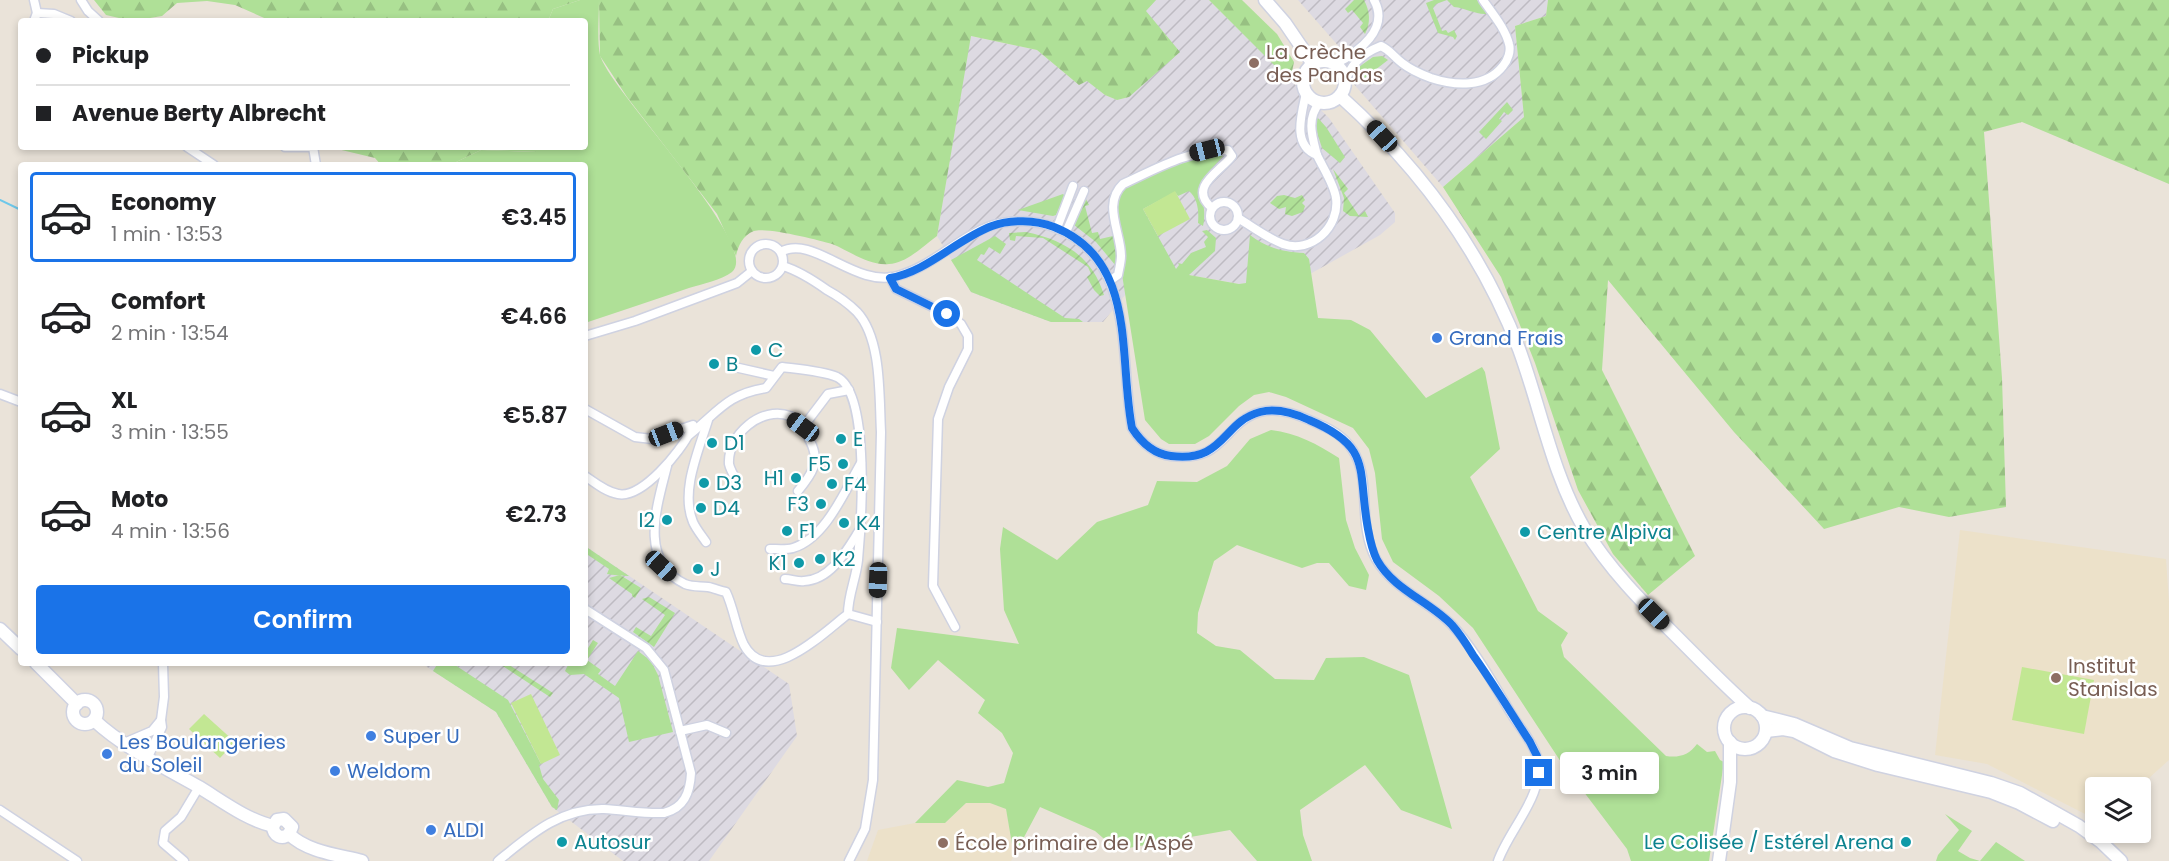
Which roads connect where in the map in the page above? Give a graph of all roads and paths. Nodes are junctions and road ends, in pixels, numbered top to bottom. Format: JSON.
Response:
{"nodes":[{"id":1,"x":34,"y":0,"type":"edge"},
{"id":2,"x":81,"y":0,"type":"edge"},
{"id":3,"x":1265,"y":0,"type":"edge"},
{"id":4,"x":1374,"y":0,"type":"edge"},
{"id":5,"x":1483,"y":0,"type":"edge"},
{"id":6,"x":36,"y":17,"type":"edge"},
{"id":7,"x":64,"y":18,"type":"edge"},
{"id":8,"x":96,"y":18,"type":"edge"},
{"id":9,"x":1313,"y":64,"type":"junction"},
{"id":10,"x":1335,"y":64,"type":"junction"},
{"id":11,"x":1342,"y":90,"type":"junction"},
{"id":12,"x":1306,"y":93,"type":"junction"},
{"id":13,"x":1320,"y":102,"type":"junction"},
{"id":14,"x":192,"y":150,"type":"edge"},
{"id":15,"x":1313,"y":154,"type":"junction"},
{"id":16,"x":210,"y":162,"type":"edge"},
{"id":17,"x":1073,"y":186,"type":"dead end"},
{"id":18,"x":1084,"y":191,"type":"dead end"},
{"id":19,"x":1212,"y":208,"type":"junction"},
{"id":20,"x":1238,"y":218,"type":"junction"},
{"id":21,"x":1057,"y":228,"type":"junction"},
{"id":22,"x":1066,"y":232,"type":"junction"},
{"id":23,"x":781,"y":252,"type":"junction"},
{"id":24,"x":783,"y":266,"type":"junction"},
{"id":25,"x":752,"y":271,"type":"junction"},
{"id":26,"x":890,"y":278,"type":"junction"},
{"id":27,"x":1111,"y":280,"type":"junction"},
{"id":28,"x":588,"y":335,"type":"edge"},
{"id":29,"x":739,"y":368,"type":"dead end"},
{"id":30,"x":774,"y":376,"type":"junction"},
{"id":31,"x":849,"y":390,"type":"junction"},
{"id":32,"x":0,"y":394,"type":"edge"},
{"id":33,"x":18,"y":401,"type":"edge"},
{"id":34,"x":588,"y":411,"type":"edge"},
{"id":35,"x":708,"y":420,"type":"junction"},
{"id":36,"x":803,"y":427,"type":"junction"},
{"id":37,"x":689,"y":435,"type":"junction"},
{"id":38,"x":863,"y":460,"type":"junction"},
{"id":39,"x":667,"y":466,"type":"junction"},
{"id":40,"x":588,"y":478,"type":"edge"},
{"id":41,"x":737,"y":481,"type":"dead end"},
{"id":42,"x":798,"y":491,"type":"dead end"},
{"id":43,"x":859,"y":531,"type":"junction"},
{"id":44,"x":706,"y":542,"type":"dead end"},
{"id":45,"x":770,"y":549,"type":"dead end"},
{"id":46,"x":785,"y":579,"type":"dead end"},
{"id":47,"x":588,"y":611,"type":"edge"},
{"id":48,"x":848,"y":614,"type":"junction"},
{"id":49,"x":877,"y":622,"type":"junction"},
{"id":50,"x":955,"y":627,"type":"dead end"},
{"id":51,"x":0,"y":629,"type":"edge"},
{"id":52,"x":18,"y":646,"type":"edge"},
{"id":53,"x":39,"y":666,"type":"edge"},
{"id":54,"x":163,"y":666,"type":"edge"},
{"id":55,"x":1721,"y":681,"type":"junction"},
{"id":56,"x":1750,"y":708,"type":"junction"},
{"id":57,"x":1730,"y":713,"type":"junction"},
{"id":58,"x":1762,"y":716,"type":"junction"},
{"id":59,"x":161,"y":720,"type":"junction"},
{"id":60,"x":1766,"y":730,"type":"junction"},
{"id":61,"x":681,"y":731,"type":"junction"},
{"id":62,"x":726,"y":733,"type":"dead end"},
{"id":63,"x":146,"y":734,"type":"junction"},
{"id":64,"x":157,"y":740,"type":"junction"},
{"id":65,"x":1730,"y":742,"type":"junction"},
{"id":66,"x":124,"y":744,"type":"junction"},
{"id":67,"x":1748,"y":748,"type":"junction"},
{"id":68,"x":148,"y":757,"type":"junction"},
{"id":69,"x":1731,"y":782,"type":"junction"},
{"id":70,"x":199,"y":787,"type":"junction"},
{"id":71,"x":0,"y":810,"type":"edge"},
{"id":72,"x":77,"y":861,"type":"edge"},
{"id":73,"x":184,"y":861,"type":"edge"},
{"id":74,"x":362,"y":861,"type":"edge"},
{"id":75,"x":498,"y":861,"type":"edge"},
{"id":76,"x":849,"y":861,"type":"edge"},
{"id":77,"x":1498,"y":861,"type":"edge"},
{"id":78,"x":1719,"y":861,"type":"edge"},
{"id":79,"x":2110,"y":861,"type":"edge"},
{"id":80,"x":2121,"y":861,"type":"edge"}],
"edges":[{"from":1,"to":6,"type":"street"},
{"from":2,"to":8,"type":"street"},
{"from":3,"to":9,"type":"main road"},
{"from":4,"to":10,"type":"street"},
{"from":5,"to":11,"type":"street"},
{"from":6,"to":7,"type":"street"},
{"from":9,"to":10,"type":"main road"},
{"from":9,"to":12,"type":"main road"},
{"from":10,"to":11,"type":"main road"},
{"from":11,"to":13,"type":"main road"},
{"from":11,"to":55,"type":"main road"},
{"from":12,"to":13,"type":"main road"},
{"from":12,"to":15,"type":"street"},
{"from":13,"to":15,"type":"street"},
{"from":14,"to":16,"type":"street"},
{"from":15,"to":20,"type":"street"},
{"from":17,"to":21,"type":"street"},
{"from":18,"to":22,"type":"street"},
{"from":19,"to":20,"type":"street"},
{"from":19,"to":20,"type":"street"},
{"from":19,"to":27,"type":"street"},
{"from":21,"to":22,"type":"street"},
{"from":21,"to":26,"type":"street"},
{"from":22,"to":27,"type":"street"},
{"from":23,"to":24,"type":"street"},
{"from":23,"to":25,"type":"street"},
{"from":23,"to":26,"type":"street"},
{"from":24,"to":25,"type":"street"},
{"from":24,"to":49,"type":"street"},
{"from":25,"to":28,"type":"street"},
{"from":26,"to":50,"type":"street"},
{"from":27,"to":77,"type":"street"},
{"from":29,"to":30,"type":"street"},
{"from":30,"to":31,"type":"street"},
{"from":30,"to":35,"type":"street"},
{"from":31,"to":36,"type":"street"},
{"from":31,"to":38,"type":"street"},
{"from":32,"to":33,"type":"street"},
{"from":34,"to":37,"type":"street"},
{"from":35,"to":37,"type":"street"},
{"from":35,"to":44,"type":"street"},
{"from":36,"to":41,"type":"street"},
{"from":36,"to":42,"type":"street"},
{"from":37,"to":39,"type":"street"},
{"from":38,"to":43,"type":"street"},
{"from":38,"to":45,"type":"street"},
{"from":39,"to":40,"type":"street"},
{"from":39,"to":48,"type":"street"},
{"from":43,"to":46,"type":"street"},
{"from":43,"to":48,"type":"street"},
{"from":47,"to":61,"type":"street"},
{"from":48,"to":49,"type":"street"},
{"from":49,"to":76,"type":"street"},
{"from":51,"to":52,"type":"main road"},
{"from":53,"to":66,"type":"main road"},
{"from":54,"to":59,"type":"street"},
{"from":55,"to":56,"type":"main road"},
{"from":55,"to":57,"type":"main road"},
{"from":56,"to":57,"type":"main road"},
{"from":56,"to":58,"type":"main road"},
{"from":57,"to":65,"type":"main road"},
{"from":58,"to":60,"type":"main road"},
{"from":58,"to":80,"type":"main road"},
{"from":59,"to":63,"type":"street"},
{"from":59,"to":64,"type":"street"},
{"from":60,"to":67,"type":"main road"},
{"from":60,"to":79,"type":"main road"},
{"from":61,"to":62,"type":"street"},
{"from":61,"to":75,"type":"street"},
{"from":63,"to":64,"type":"street"},
{"from":63,"to":66,"type":"street"},
{"from":64,"to":68,"type":"street"},
{"from":65,"to":67,"type":"main road"},
{"from":65,"to":69,"type":"main road"},
{"from":66,"to":68,"type":"main road"},
{"from":67,"to":69,"type":"main road"},
{"from":68,"to":70,"type":"main road"},
{"from":69,"to":78,"type":"main road"},
{"from":70,"to":73,"type":"street"},
{"from":70,"to":74,"type":"main road"},
{"from":71,"to":72,"type":"street"}]}
